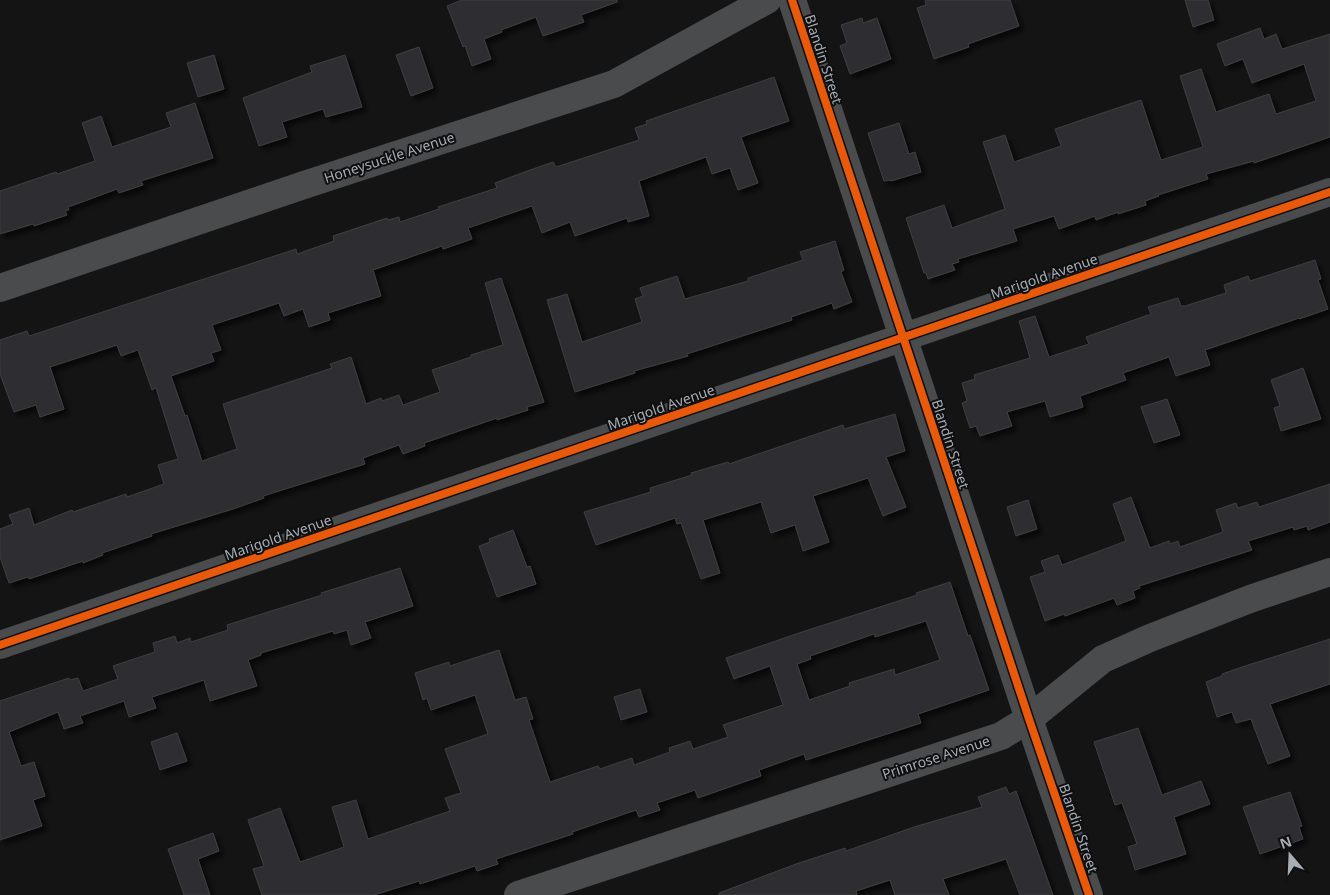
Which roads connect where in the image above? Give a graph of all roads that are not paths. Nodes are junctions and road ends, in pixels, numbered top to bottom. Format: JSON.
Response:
{"nodes":[{"id":1,"x":767,"y":0,"type":"edge"},
{"id":2,"x":792,"y":0,"type":"edge"},
{"id":3,"x":1330,"y":192,"type":"edge"},
{"id":4,"x":0,"y":288,"type":"edge"},
{"id":5,"x":903,"y":338,"type":"junction"},
{"id":6,"x":1330,"y":572,"type":"edge"},
{"id":7,"x":0,"y":645,"type":"edge"},
{"id":8,"x":1029,"y":719,"type":"junction"},
{"id":9,"x":518,"y":895,"type":"edge"},
{"id":10,"x":1089,"y":895,"type":"edge"}],
"edges":[{"from":1,"to":4,"type":"street","name":"Honeysuckle Avenue"},
{"from":2,"to":5,"type":"street","name":"Blandin Street"},
{"from":3,"to":5,"type":"street","name":"Marigold Avenue"},
{"from":5,"to":7,"type":"street","name":"Marigold Avenue"},
{"from":5,"to":8,"type":"street","name":"Blandin Street"},
{"from":6,"to":8,"type":"street","name":"Primrose Avenue"},
{"from":8,"to":9,"type":"street","name":"Primrose Avenue"},
{"from":8,"to":10,"type":"street","name":"Blandin Street"}]}
